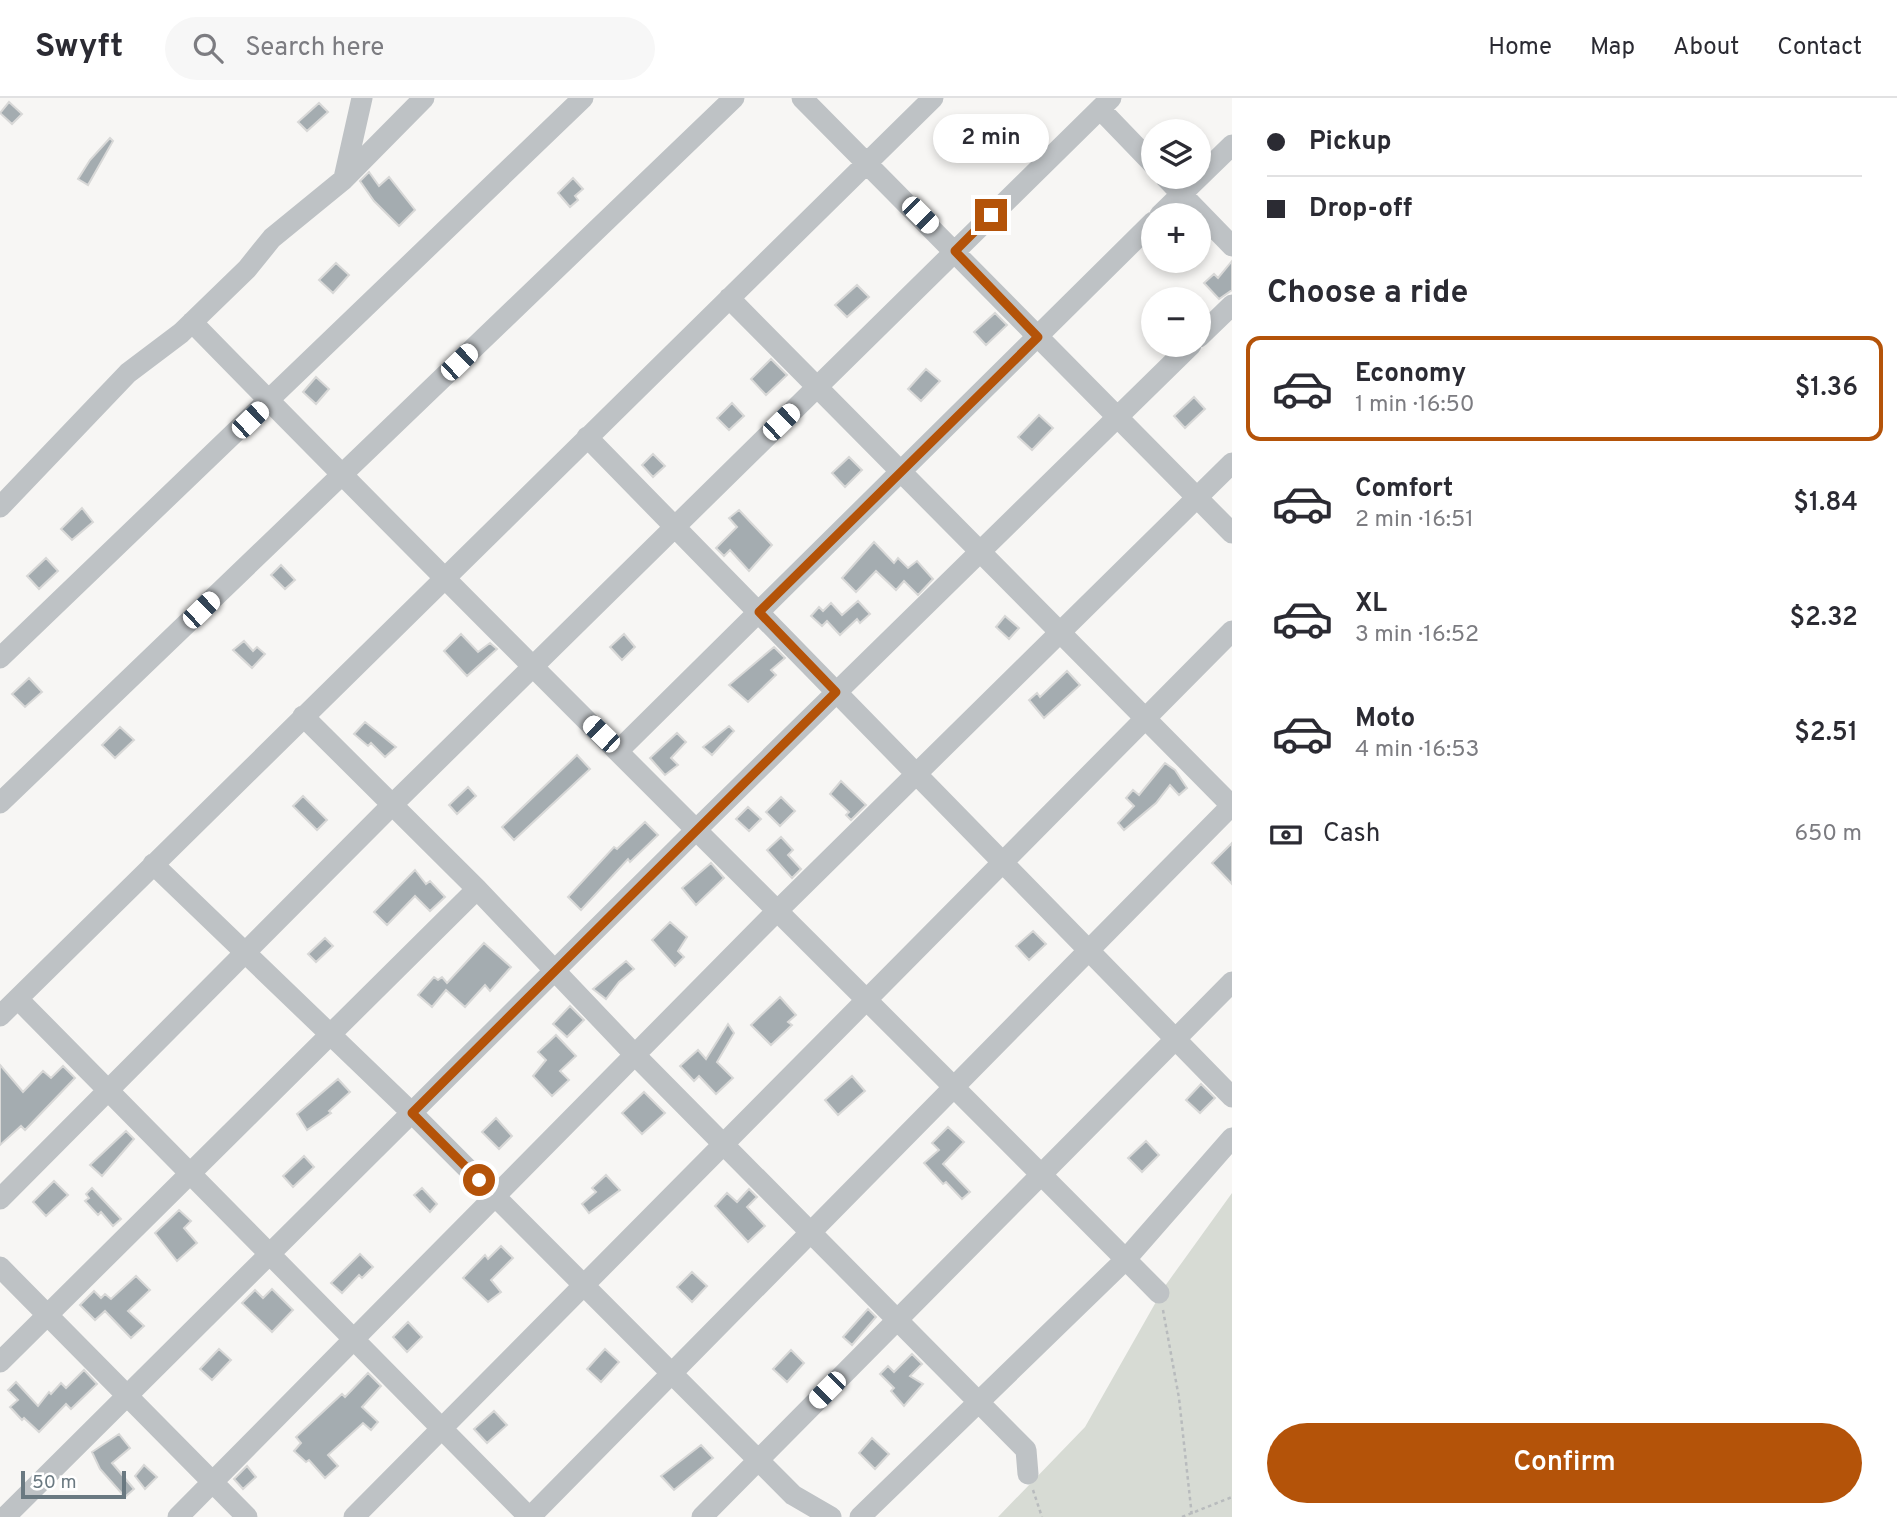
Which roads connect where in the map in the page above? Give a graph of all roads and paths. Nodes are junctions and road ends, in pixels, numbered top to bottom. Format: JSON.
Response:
{"nodes":[{"id":1,"x":362,"y":98,"type":"edge"},
{"id":2,"x":424,"y":98,"type":"edge"},
{"id":3,"x":583,"y":98,"type":"edge"},
{"id":4,"x":734,"y":98,"type":"edge"},
{"id":5,"x":802,"y":98,"type":"edge"},
{"id":6,"x":933,"y":98,"type":"edge"},
{"id":7,"x":1105,"y":103,"type":"edge"},
{"id":8,"x":1232,"y":145,"type":"edge"},
{"id":9,"x":1141,"y":149,"type":"edge"},
{"id":10,"x":867,"y":162,"type":"junction"},
{"id":11,"x":343,"y":180,"type":"junction"},
{"id":12,"x":1177,"y":189,"type":"edge"},
{"id":13,"x":1182,"y":194,"type":"junction"},
{"id":14,"x":1173,"y":203,"type":"edge"},
{"id":15,"x":1141,"y":234,"type":"edge"},
{"id":16,"x":1232,"y":247,"type":"edge"},
{"id":17,"x":955,"y":251,"type":"junction"},
{"id":18,"x":729,"y":298,"type":"junction"},
{"id":19,"x":1232,"y":305,"type":"edge"},
{"id":20,"x":192,"y":322,"type":"junction"},
{"id":21,"x":1211,"y":325,"type":"edge"},
{"id":22,"x":1038,"y":337,"type":"junction"},
{"id":23,"x":1179,"y":357,"type":"edge"},
{"id":24,"x":816,"y":388,"type":"junction"},
{"id":25,"x":269,"y":402,"type":"junction"},
{"id":26,"x":1117,"y":417,"type":"junction"},
{"id":27,"x":587,"y":437,"type":"junction"},
{"id":28,"x":1232,"y":463,"type":"edge"},
{"id":29,"x":900,"y":472,"type":"junction"},
{"id":30,"x":341,"y":475,"type":"junction"},
{"id":31,"x":1196,"y":498,"type":"junction"},
{"id":32,"x":0,"y":507,"type":"edge"},
{"id":33,"x":676,"y":526,"type":"junction"},
{"id":34,"x":1232,"y":533,"type":"edge"},
{"id":35,"x":980,"y":552,"type":"junction"},
{"id":36,"x":443,"y":579,"type":"junction"},
{"id":37,"x":759,"y":612,"type":"junction"},
{"id":38,"x":1232,"y":631,"type":"edge"},
{"id":39,"x":1061,"y":633,"type":"junction"},
{"id":40,"x":0,"y":659,"type":"edge"},
{"id":41,"x":532,"y":667,"type":"junction"},
{"id":42,"x":836,"y":692,"type":"junction"},
{"id":43,"x":303,"y":716,"type":"junction"},
{"id":44,"x":1146,"y":718,"type":"junction"},
{"id":45,"x":618,"y":751,"type":"junction"},
{"id":46,"x":917,"y":774,"type":"junction"},
{"id":47,"x":0,"y":803,"type":"edge"},
{"id":48,"x":392,"y":805,"type":"junction"},
{"id":49,"x":1232,"y":806,"type":"edge"},
{"id":50,"x":697,"y":829,"type":"junction"},
{"id":51,"x":1003,"y":861,"type":"junction"},
{"id":52,"x":153,"y":864,"type":"junction"},
{"id":53,"x":477,"y":889,"type":"junction"},
{"id":54,"x":779,"y":910,"type":"junction"},
{"id":55,"x":1089,"y":949,"type":"junction"},
{"id":56,"x":246,"y":952,"type":"junction"},
{"id":57,"x":555,"y":971,"type":"junction"},
{"id":58,"x":1232,"y":982,"type":"edge"},
{"id":59,"x":18,"y":999,"type":"junction"},
{"id":60,"x":867,"y":1000,"type":"junction"},
{"id":61,"x":0,"y":1016,"type":"edge"},
{"id":62,"x":330,"y":1034,"type":"junction"},
{"id":63,"x":1176,"y":1039,"type":"junction"},
{"id":64,"x":636,"y":1056,"type":"junction"},
{"id":65,"x":954,"y":1086,"type":"junction"},
{"id":66,"x":108,"y":1090,"type":"junction"},
{"id":67,"x":1232,"y":1097,"type":"edge"},
{"id":68,"x":412,"y":1113,"type":"junction"},
{"id":69,"x":1232,"y":1138,"type":"edge"},
{"id":70,"x":724,"y":1143,"type":"junction"},
{"id":71,"x":190,"y":1173,"type":"junction"},
{"id":72,"x":1042,"y":1175,"type":"junction"},
{"id":73,"x":496,"y":1197,"type":"junction"},
{"id":74,"x":0,"y":1199,"type":"edge"},
{"id":75,"x":811,"y":1231,"type":"junction"},
{"id":76,"x":270,"y":1253,"type":"junction"},
{"id":77,"x":1126,"y":1259,"type":"junction"},
{"id":78,"x":0,"y":1267,"type":"edge"},
{"id":79,"x":583,"y":1286,"type":"junction"},
{"id":80,"x":1159,"y":1293,"type":"joint"},
{"id":81,"x":47,"y":1314,"type":"junction"},
{"id":82,"x":897,"y":1319,"type":"junction"},
{"id":83,"x":355,"y":1339,"type":"junction"},
{"id":84,"x":0,"y":1362,"type":"edge"},
{"id":85,"x":671,"y":1374,"type":"junction"},
{"id":86,"x":126,"y":1395,"type":"junction"},
{"id":87,"x":980,"y":1403,"type":"junction"},
{"id":88,"x":442,"y":1427,"type":"junction"},
{"id":89,"x":757,"y":1460,"type":"junction"},
{"id":90,"x":1028,"y":1474,"type":"joint"},
{"id":91,"x":212,"y":1483,"type":"junction"},
{"id":92,"x":1232,"y":1497,"type":"edge"},
{"id":93,"x":1192,"y":1515,"type":"edge"},
{"id":94,"x":5,"y":1517,"type":"edge"},
{"id":95,"x":178,"y":1517,"type":"edge"},
{"id":96,"x":247,"y":1517,"type":"edge"},
{"id":97,"x":354,"y":1517,"type":"edge"},
{"id":98,"x":530,"y":1517,"type":"edge"},
{"id":99,"x":702,"y":1517,"type":"edge"},
{"id":100,"x":831,"y":1517,"type":"edge"},
{"id":101,"x":860,"y":1517,"type":"edge"},
{"id":102,"x":1042,"y":1517,"type":"edge"},
{"id":103,"x":1182,"y":1517,"type":"edge"}],
"edges":[{"from":1,"to":11,"type":"street"},
{"from":2,"to":11,"type":"street"},
{"from":3,"to":25,"type":"street"},
{"from":4,"to":30,"type":"street"},
{"from":5,"to":10,"type":"street"},
{"from":6,"to":10,"type":"street"},
{"from":7,"to":9,"type":"street"},
{"from":7,"to":17,"type":"street"},
{"from":8,"to":13,"type":"street"},
{"from":10,"to":17,"type":"street"},
{"from":10,"to":18,"type":"street"},
{"from":11,"to":20,"type":"street"},
{"from":12,"to":13,"type":"street"},
{"from":13,"to":14,"type":"street"},
{"from":13,"to":16,"type":"street"},
{"from":15,"to":22,"type":"street"},
{"from":17,"to":22,"type":"street"},
{"from":17,"to":24,"type":"street"},
{"from":18,"to":24,"type":"street"},
{"from":18,"to":27,"type":"street"},
{"from":19,"to":21,"type":"street"},
{"from":20,"to":25,"type":"street"},
{"from":20,"to":32,"type":"street"},
{"from":22,"to":26,"type":"street"},
{"from":22,"to":29,"type":"street"},
{"from":23,"to":26,"type":"street"},
{"from":24,"to":29,"type":"street"},
{"from":24,"to":33,"type":"street"},
{"from":25,"to":30,"type":"street"},
{"from":25,"to":40,"type":"street"},
{"from":26,"to":31,"type":"street"},
{"from":26,"to":35,"type":"street"},
{"from":27,"to":33,"type":"street"},
{"from":27,"to":36,"type":"street"},
{"from":28,"to":31,"type":"street"},
{"from":29,"to":35,"type":"street"},
{"from":29,"to":37,"type":"street"},
{"from":30,"to":36,"type":"street"},
{"from":30,"to":47,"type":"street"},
{"from":31,"to":34,"type":"street"},
{"from":31,"to":39,"type":"street"},
{"from":33,"to":37,"type":"street"},
{"from":33,"to":41,"type":"street"},
{"from":35,"to":39,"type":"street"},
{"from":35,"to":42,"type":"street"},
{"from":36,"to":41,"type":"street"},
{"from":36,"to":43,"type":"street"},
{"from":37,"to":42,"type":"street"},
{"from":37,"to":45,"type":"street"},
{"from":38,"to":44,"type":"street"},
{"from":39,"to":44,"type":"street"},
{"from":39,"to":46,"type":"street"},
{"from":41,"to":45,"type":"street"},
{"from":41,"to":48,"type":"street"},
{"from":42,"to":46,"type":"street"},
{"from":42,"to":50,"type":"street"},
{"from":43,"to":48,"type":"street"},
{"from":43,"to":52,"type":"street"},
{"from":44,"to":49,"type":"street"},
{"from":44,"to":51,"type":"street"},
{"from":45,"to":50,"type":"street"},
{"from":46,"to":51,"type":"street"},
{"from":46,"to":54,"type":"street"},
{"from":48,"to":53,"type":"street"},
{"from":48,"to":56,"type":"street"},
{"from":49,"to":55,"type":"street"},
{"from":50,"to":54,"type":"street"},
{"from":50,"to":57,"type":"street"},
{"from":51,"to":55,"type":"street"},
{"from":51,"to":60,"type":"street"},
{"from":52,"to":56,"type":"street"},
{"from":52,"to":59,"type":"street"},
{"from":53,"to":57,"type":"street"},
{"from":53,"to":62,"type":"street"},
{"from":54,"to":60,"type":"street"},
{"from":54,"to":64,"type":"street"},
{"from":55,"to":63,"type":"street"},
{"from":55,"to":65,"type":"street"},
{"from":56,"to":62,"type":"street"},
{"from":56,"to":66,"type":"street"},
{"from":57,"to":64,"type":"street"},
{"from":57,"to":68,"type":"street"},
{"from":58,"to":63,"type":"street"},
{"from":59,"to":61,"type":"street"},
{"from":59,"to":66,"type":"street"},
{"from":60,"to":65,"type":"street"},
{"from":60,"to":70,"type":"street"},
{"from":62,"to":68,"type":"street"},
{"from":62,"to":71,"type":"street"},
{"from":63,"to":67,"type":"street"},
{"from":63,"to":72,"type":"street"},
{"from":64,"to":70,"type":"street"},
{"from":64,"to":73,"type":"street"},
{"from":65,"to":72,"type":"street"},
{"from":65,"to":75,"type":"street"},
{"from":66,"to":71,"type":"street"},
{"from":66,"to":74,"type":"street"},
{"from":68,"to":73,"type":"street"},
{"from":68,"to":76,"type":"street"},
{"from":69,"to":77,"type":"street"},
{"from":70,"to":75,"type":"street"},
{"from":70,"to":79,"type":"street"},
{"from":71,"to":76,"type":"street"},
{"from":71,"to":81,"type":"street"},
{"from":72,"to":77,"type":"street"},
{"from":72,"to":82,"type":"street"},
{"from":73,"to":79,"type":"street"},
{"from":73,"to":83,"type":"street"},
{"from":75,"to":82,"type":"street"},
{"from":75,"to":85,"type":"street"},
{"from":76,"to":83,"type":"street"},
{"from":76,"to":86,"type":"street"},
{"from":77,"to":80,"type":"street"},
{"from":77,"to":87,"type":"street"},
{"from":78,"to":81,"type":"street"},
{"from":79,"to":85,"type":"street"},
{"from":79,"to":88,"type":"street"},
{"from":80,"to":93,"type":"path"},
{"from":81,"to":84,"type":"street"},
{"from":81,"to":86,"type":"street"},
{"from":82,"to":87,"type":"street"},
{"from":82,"to":89,"type":"street"},
{"from":83,"to":88,"type":"street"},
{"from":83,"to":91,"type":"street"},
{"from":85,"to":89,"type":"street"},
{"from":85,"to":98,"type":"street"},
{"from":86,"to":91,"type":"street"},
{"from":86,"to":94,"type":"street"},
{"from":87,"to":90,"type":"street"},
{"from":87,"to":101,"type":"street"},
{"from":88,"to":97,"type":"street"},
{"from":88,"to":98,"type":"street"},
{"from":89,"to":99,"type":"street"},
{"from":89,"to":100,"type":"street"},
{"from":90,"to":102,"type":"path"},
{"from":91,"to":95,"type":"street"},
{"from":91,"to":96,"type":"street"},
{"from":92,"to":93,"type":"path"},
{"from":93,"to":103,"type":"path"}]}
